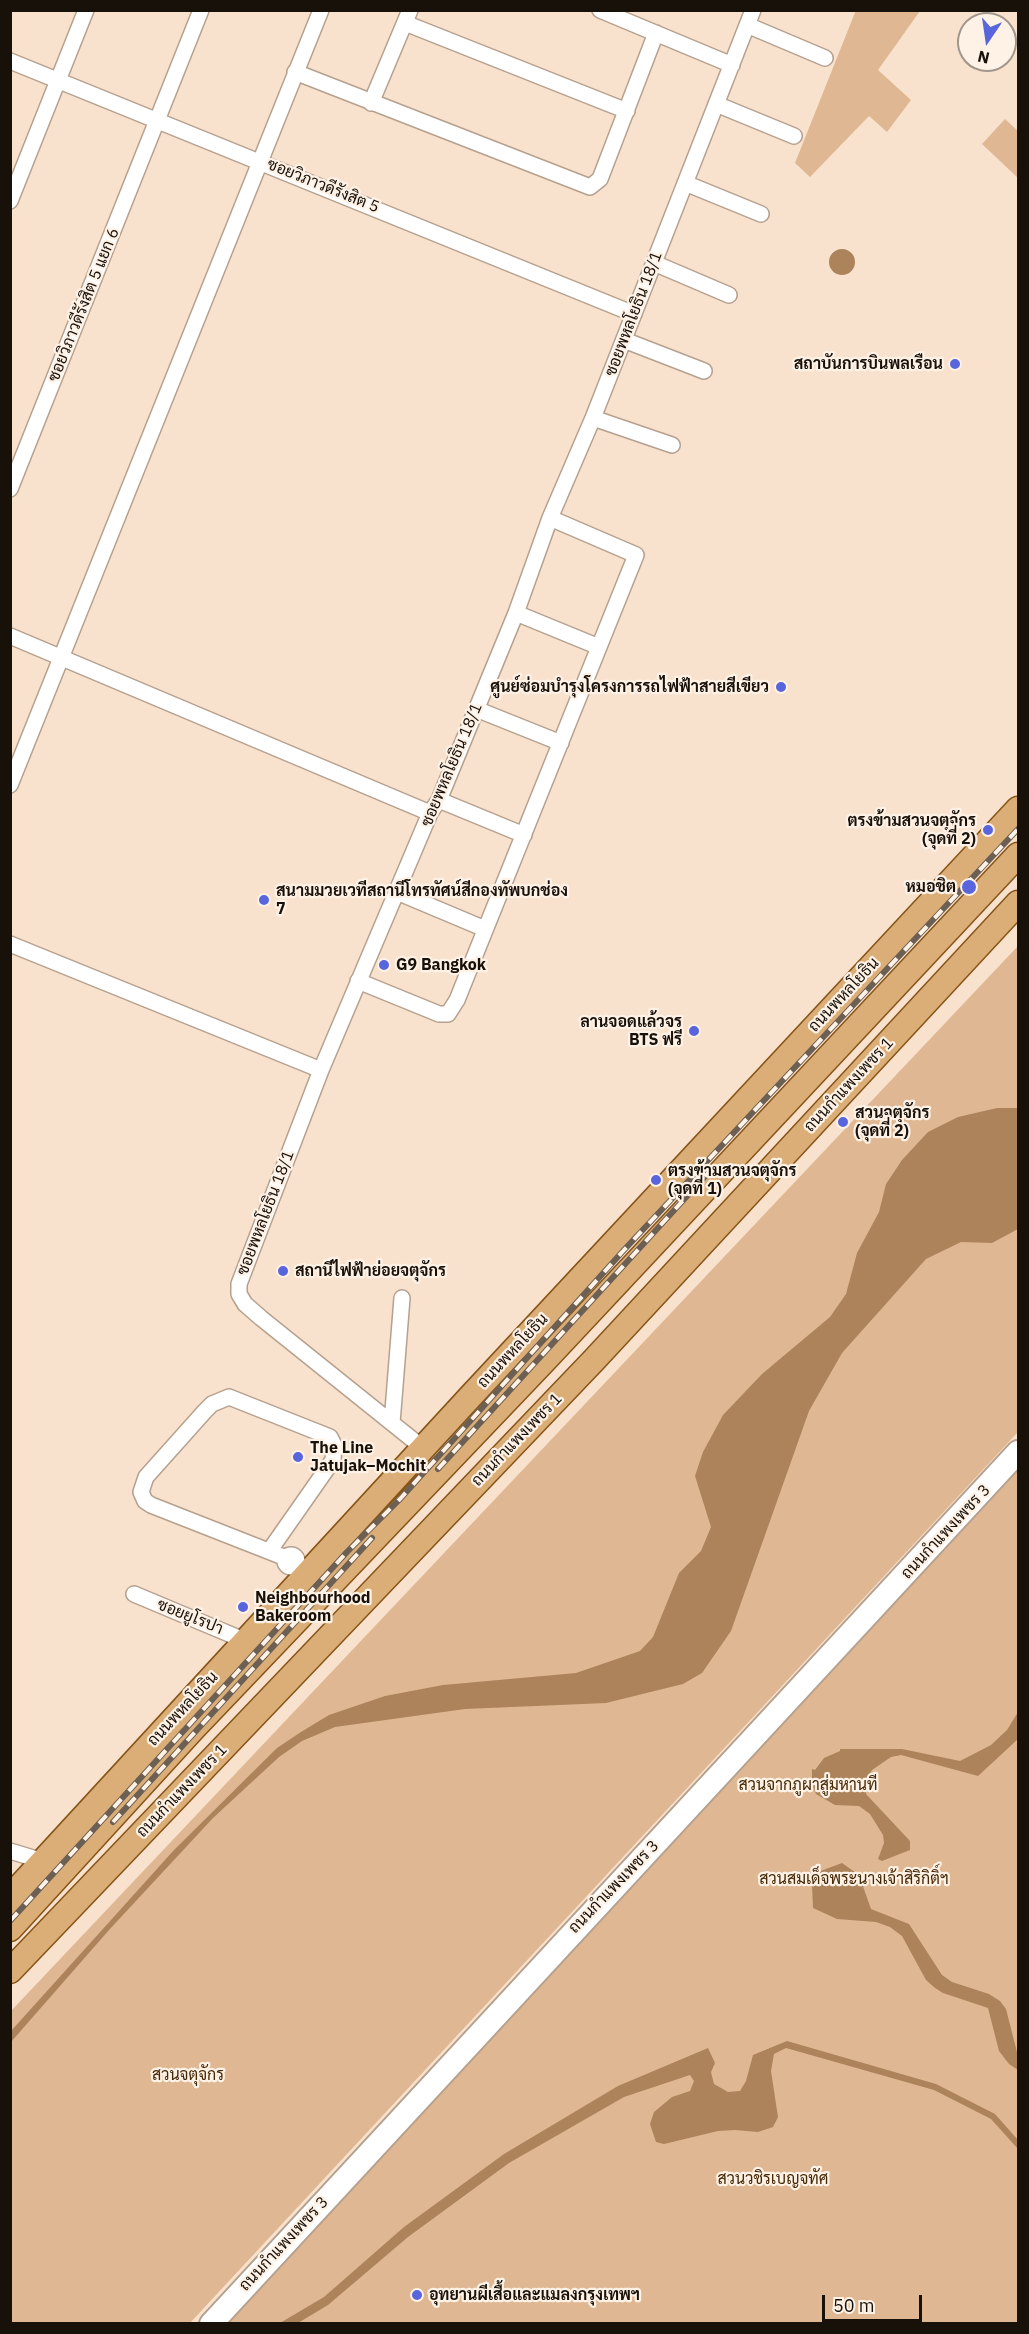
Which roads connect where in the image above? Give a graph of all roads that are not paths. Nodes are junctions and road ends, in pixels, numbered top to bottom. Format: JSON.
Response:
{"nodes":[{"id":1,"x":86,"y":10,"type":"edge"},
{"id":2,"x":201,"y":10,"type":"edge"},
{"id":3,"x":321,"y":10,"type":"edge"},
{"id":4,"x":600,"y":10,"type":"edge"},
{"id":5,"x":753,"y":10,"type":"edge"},
{"id":6,"x":408,"y":17,"type":"edge"},
{"id":7,"x":747,"y":26,"type":"junction"},
{"id":8,"x":656,"y":33,"type":"junction"},
{"id":9,"x":825,"y":58,"type":"dead end"},
{"id":10,"x":10,"y":60,"type":"edge"},
{"id":11,"x":732,"y":65,"type":"junction"},
{"id":12,"x":296,"y":72,"type":"junction"},
{"id":13,"x":59,"y":81,"type":"junction"},
{"id":14,"x":371,"y":103,"type":"junction"},
{"id":15,"x":716,"y":104,"type":"junction"},
{"id":16,"x":627,"y":111,"type":"junction"},
{"id":17,"x":157,"y":121,"type":"junction"},
{"id":18,"x":794,"y":136,"type":"dead end"},
{"id":19,"x":260,"y":161,"type":"junction"},
{"id":20,"x":685,"y":183,"type":"junction"},
{"id":21,"x":10,"y":201,"type":"edge"},
{"id":22,"x":761,"y":214,"type":"dead end"},
{"id":23,"x":654,"y":263,"type":"junction"},
{"id":24,"x":729,"y":295,"type":"dead end"},
{"id":25,"x":634,"y":314,"type":"junction"},
{"id":26,"x":624,"y":340,"type":"junction"},
{"id":27,"x":704,"y":371,"type":"dead end"},
{"id":28,"x":593,"y":417,"type":"junction"},
{"id":29,"x":672,"y":445,"type":"dead end"},
{"id":30,"x":10,"y":489,"type":"edge"},
{"id":31,"x":550,"y":518,"type":"junction"},
{"id":32,"x":516,"y":613,"type":"junction"},
{"id":33,"x":10,"y":636,"type":"edge"},
{"id":34,"x":599,"y":647,"type":"junction"},
{"id":35,"x":62,"y":658,"type":"junction"},
{"id":36,"x":476,"y":709,"type":"junction"},
{"id":37,"x":561,"y":743,"type":"junction"},
{"id":38,"x":10,"y":785,"type":"edge"},
{"id":39,"x":435,"y":807,"type":"junction"},
{"id":40,"x":1018,"y":809,"type":"edge"},
{"id":41,"x":524,"y":835,"type":"junction"},
{"id":42,"x":1018,"y":855,"type":"edge"},
{"id":43,"x":397,"y":892,"type":"junction"},
{"id":44,"x":1018,"y":903,"type":"edge"},
{"id":45,"x":485,"y":929,"type":"junction"},
{"id":46,"x":10,"y":944,"type":"edge"},
{"id":47,"x":358,"y":981,"type":"junction"},
{"id":48,"x":874,"y":1008,"type":"junction"},
{"id":49,"x":810,"y":1031,"type":"junction"},
{"id":50,"x":321,"y":1070,"type":"junction"},
{"id":51,"x":402,"y":1298,"type":"dead end"},
{"id":52,"x":392,"y":1424,"type":"junction"},
{"id":53,"x":423,"y":1448,"type":"junction"},
{"id":54,"x":1018,"y":1452,"type":"edge"},
{"id":55,"x":270,"y":1550,"type":"junction"},
{"id":56,"x":296,"y":1566,"type":"junction"},
{"id":57,"x":134,"y":1594,"type":"dead end"},
{"id":58,"x":246,"y":1641,"type":"junction"},
{"id":59,"x":167,"y":1726,"type":"junction"},
{"id":60,"x":146,"y":1780,"type":"junction"},
{"id":61,"x":10,"y":1851,"type":"edge"},
{"id":62,"x":43,"y":1861,"type":"junction"},
{"id":63,"x":10,"y":1896,"type":"edge"},
{"id":64,"x":10,"y":1929,"type":"edge"},
{"id":65,"x":10,"y":1971,"type":"edge"},
{"id":66,"x":211,"y":2324,"type":"edge"}],
"edges":[{"from":1,"to":13,"type":"street"},
{"from":2,"to":17,"type":"street","name":"ซอยวิภาวดีรังสิต 5 แยก 6"},
{"from":3,"to":12,"type":"street"},
{"from":4,"to":8,"type":"street"},
{"from":5,"to":7,"type":"street","name":"ซอยพหลโยธิน 18/1"},
{"from":6,"to":14,"type":"street"},
{"from":6,"to":16,"type":"street"},
{"from":7,"to":9,"type":"street"},
{"from":7,"to":11,"type":"street","name":"ซอยพหลโยธิน 18/1"},
{"from":8,"to":11,"type":"street"},
{"from":8,"to":16,"type":"street"},
{"from":10,"to":13,"type":"street","name":"ซอยวิภาวดีรังสิต 5"},
{"from":11,"to":15,"type":"street","name":"ซอยพหลโยธิน 18/1"},
{"from":12,"to":14,"type":"street"},
{"from":12,"to":19,"type":"street"},
{"from":13,"to":17,"type":"street","name":"ซอยวิภาวดีรังสิต 5"},
{"from":13,"to":21,"type":"street"},
{"from":14,"to":16,"type":"street"},
{"from":15,"to":18,"type":"street"},
{"from":15,"to":20,"type":"street","name":"ซอยพหลโยธิน 18/1"},
{"from":17,"to":19,"type":"street","name":"ซอยวิภาวดีรังสิต 5"},
{"from":17,"to":30,"type":"street","name":"ซอยวิภาวดีรังสิต 5 แยก 6"},
{"from":19,"to":25,"type":"street","name":"ซอยวิภาวดีรังสิต 5"},
{"from":19,"to":35,"type":"street"},
{"from":20,"to":22,"type":"street"},
{"from":20,"to":23,"type":"street","name":"ซอยพหลโยธิน 18/1"},
{"from":23,"to":24,"type":"street"},
{"from":23,"to":25,"type":"street","name":"ซอยพหลโยธิน 18/1"},
{"from":25,"to":26,"type":"street","name":"ซอยพหลโยธิน 18/1"},
{"from":26,"to":27,"type":"street"},
{"from":26,"to":28,"type":"street","name":"ซอยพหลโยธิน 18/1"},
{"from":28,"to":29,"type":"street"},
{"from":28,"to":31,"type":"street","name":"ซอยพหลโยธิน 18/1"},
{"from":31,"to":32,"type":"street","name":"ซอยพหลโยธิน 18/1"},
{"from":31,"to":34,"type":"street"},
{"from":32,"to":34,"type":"street"},
{"from":32,"to":36,"type":"street","name":"ซอยพหลโยธิน 18/1"},
{"from":33,"to":35,"type":"street"},
{"from":34,"to":37,"type":"street"},
{"from":35,"to":38,"type":"street"},
{"from":35,"to":39,"type":"street"},
{"from":36,"to":37,"type":"street"},
{"from":36,"to":39,"type":"street","name":"ซอยพหลโยธิน 18/1"},
{"from":37,"to":41,"type":"street"},
{"from":39,"to":41,"type":"street"},
{"from":39,"to":43,"type":"street","name":"ซอยพหลโยธิน 18/1"},
{"from":40,"to":49,"type":"main road","name":"ถนนพหลโยธิน"},
{"from":41,"to":45,"type":"street"},
{"from":42,"to":48,"type":"main road","name":"ถนนพหลโยธิน"},
{"from":43,"to":45,"type":"street"},
{"from":43,"to":47,"type":"street","name":"ซอยพหลโยธิน 18/1"},
{"from":44,"to":65,"type":"main road","name":"ถนนกำแพงเพชร 1"},
{"from":45,"to":47,"type":"street"},
{"from":46,"to":50,"type":"street"},
{"from":47,"to":50,"type":"street","name":"ซอยพหลโยธิน 18/1"},
{"from":48,"to":49,"type":"main road"},
{"from":48,"to":60,"type":"main road","name":"ถนนพหลโยธิน"},
{"from":49,"to":53,"type":"main road","name":"ถนนพหลโยธิน"},
{"from":50,"to":52,"type":"street","name":"ซอยพหลโยธิน 18/1"},
{"from":51,"to":52,"type":"street"},
{"from":52,"to":53,"type":"street","name":"ซอยพหลโยธิน 18/1"},
{"from":53,"to":56,"type":"main road","name":"ถนนพหลโยธิน"},
{"from":54,"to":66,"type":"street","name":"ถนนกำแพงเพชร 3"},
{"from":55,"to":55,"type":"street"},
{"from":55,"to":56,"type":"street"},
{"from":56,"to":58,"type":"main road","name":"ถนนพหลโยธิน"},
{"from":57,"to":58,"type":"street","name":"ซอยยูโรปา"},
{"from":58,"to":59,"type":"main road","name":"ถนนพหลโยธิน"},
{"from":59,"to":60,"type":"main road"},
{"from":59,"to":62,"type":"main road","name":"ถนนพหลโยธิน"},
{"from":60,"to":64,"type":"main road","name":"ถนนพหลโยธิน"},
{"from":61,"to":62,"type":"street"},
{"from":62,"to":63,"type":"main road","name":"ถนนพหลโยธิน"}]}
